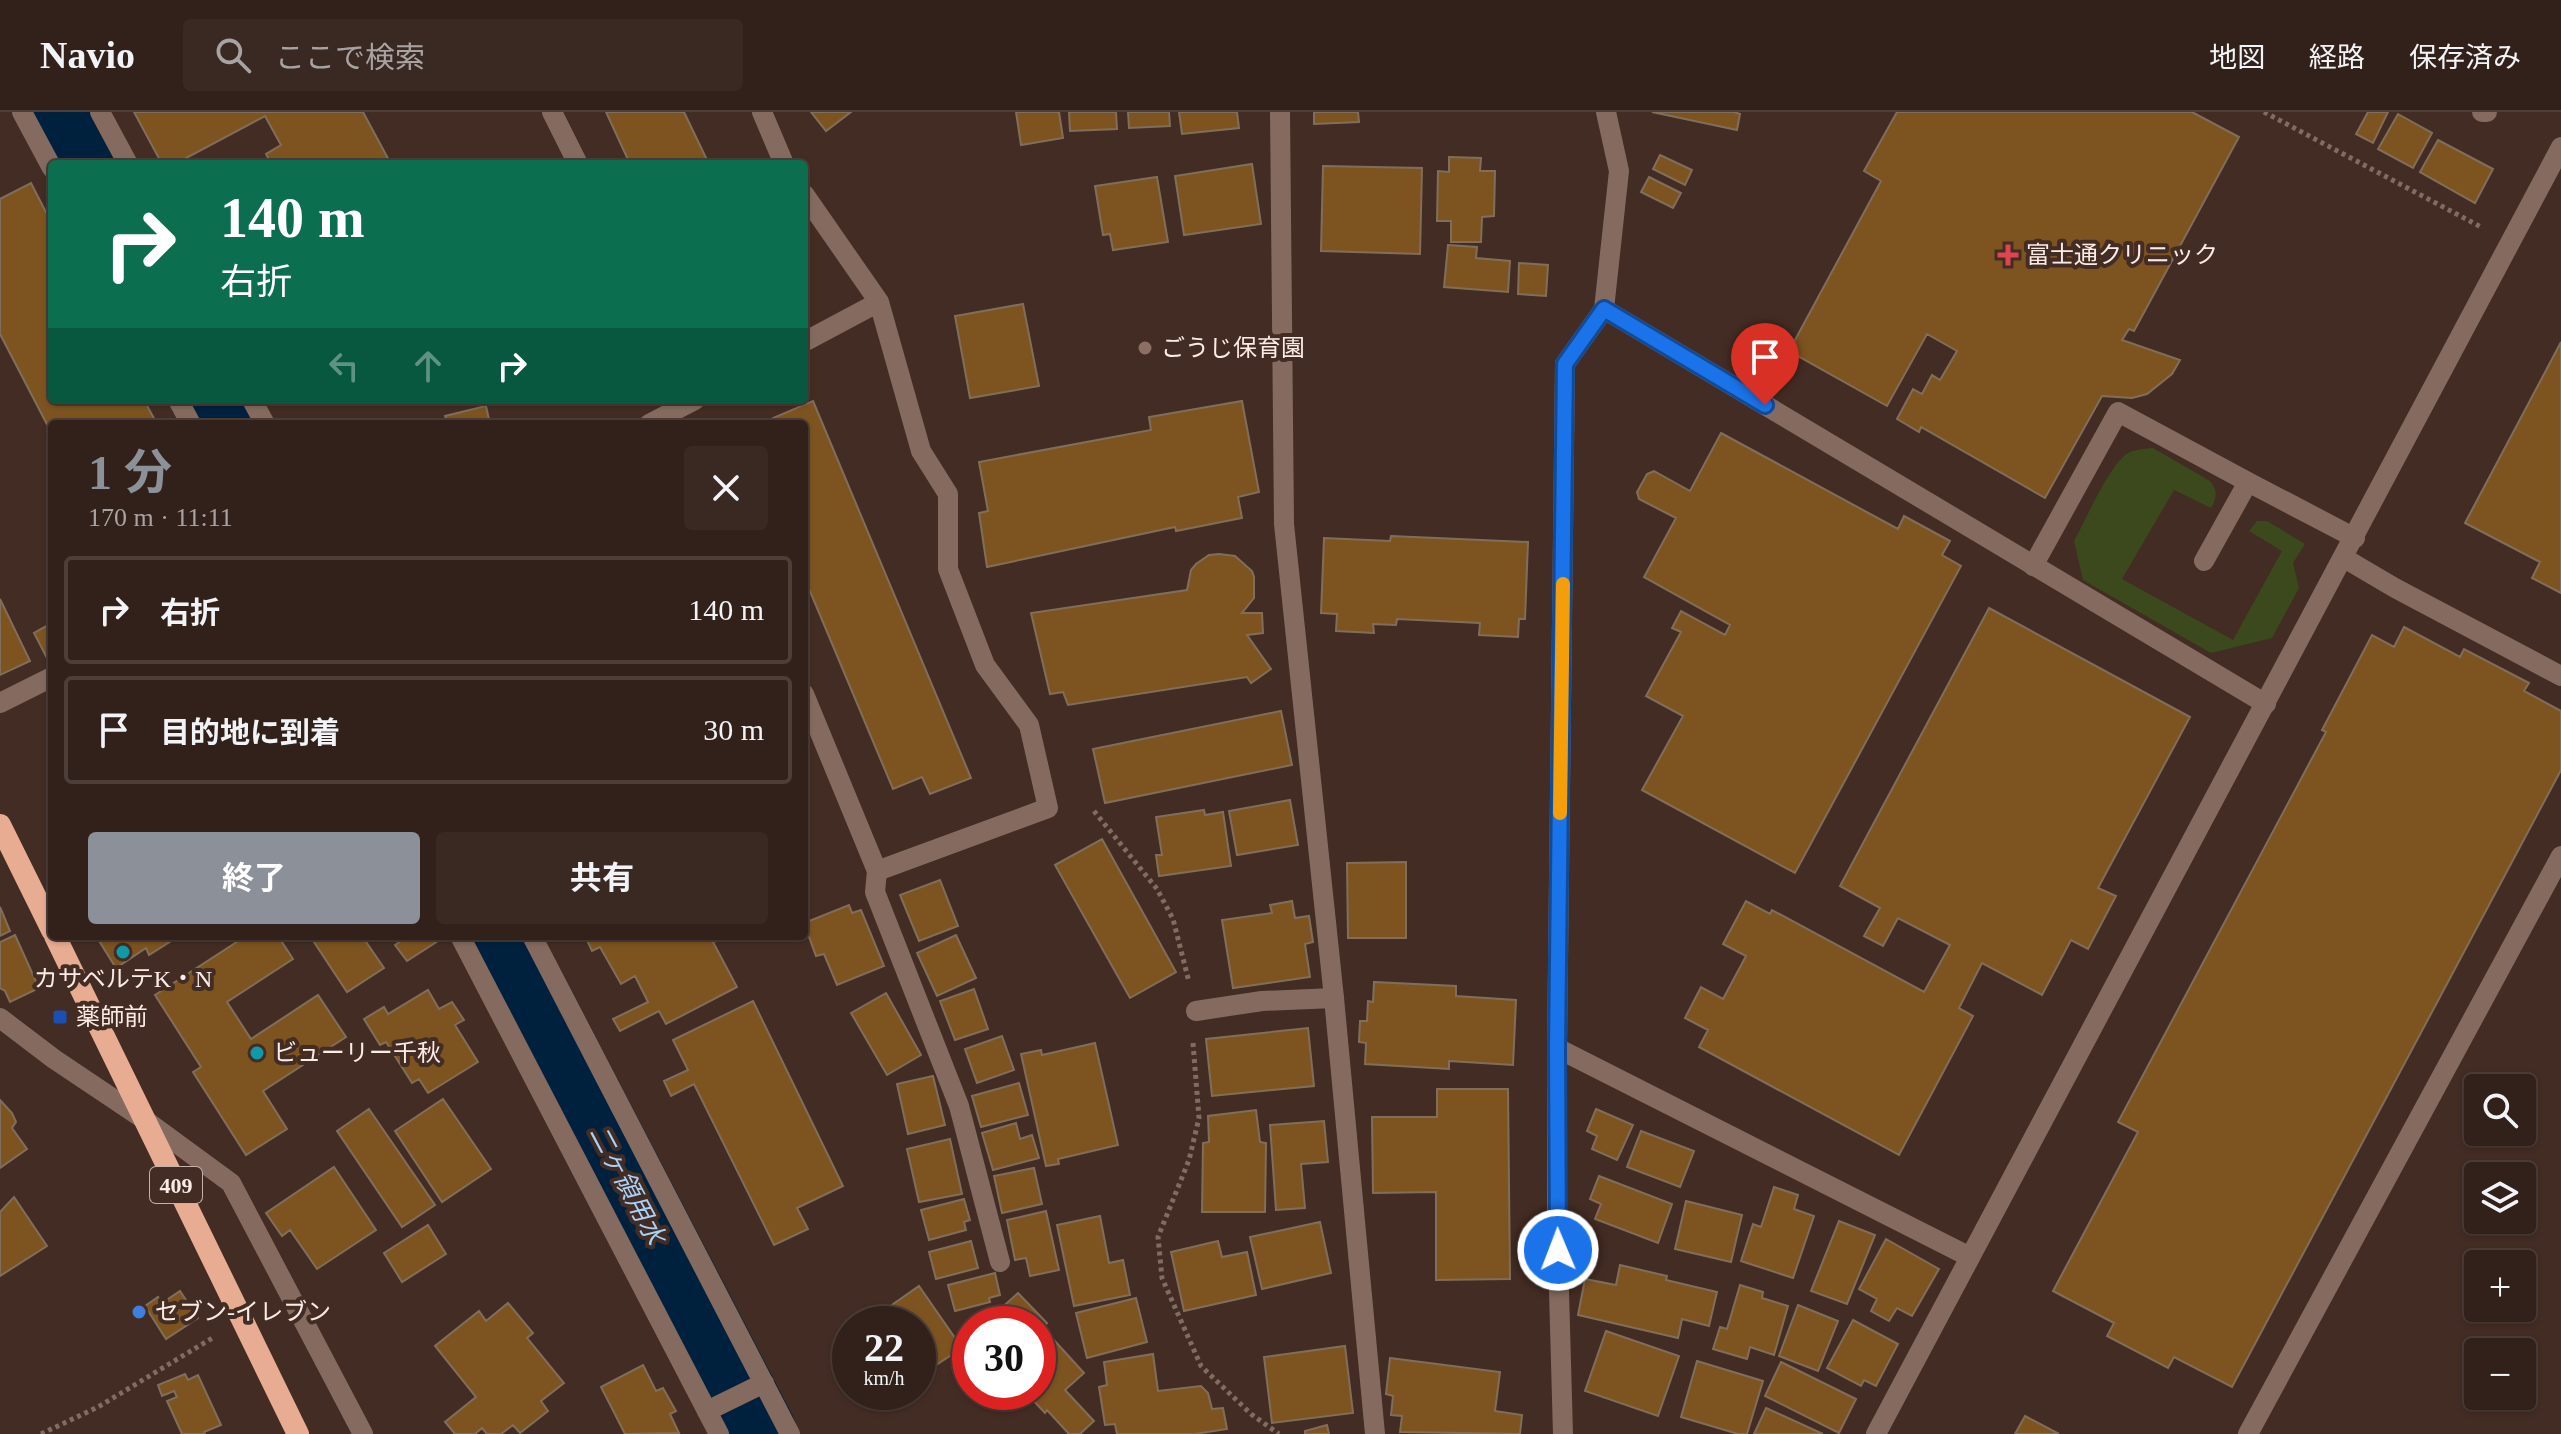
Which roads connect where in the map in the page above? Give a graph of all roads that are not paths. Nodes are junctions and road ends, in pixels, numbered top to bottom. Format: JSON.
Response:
{"nodes":[{"id":1,"x":22,"y":112,"type":"edge"},
{"id":2,"x":100,"y":112,"type":"edge"},
{"id":3,"x":552,"y":112,"type":"edge"},
{"id":4,"x":762,"y":112,"type":"edge"},
{"id":5,"x":1280,"y":112,"type":"edge"},
{"id":6,"x":1606,"y":112,"type":"edge"},
{"id":7,"x":2561,"y":147,"type":"edge"},
{"id":8,"x":126,"y":160,"type":"edge"},
{"id":9,"x":576,"y":160,"type":"edge"},
{"id":10,"x":782,"y":160,"type":"edge"},
{"id":11,"x":48,"y":161,"type":"edge"},
{"id":12,"x":808,"y":200,"type":"edge"},
{"id":13,"x":879,"y":302,"type":"junction"},
{"id":14,"x":1604,"y":309,"type":"junction"},
{"id":15,"x":808,"y":340,"type":"edge"},
{"id":16,"x":689,"y":408,"type":"edge"},
{"id":17,"x":659,"y":420,"type":"edge"},
{"id":18,"x":2248,"y":482,"type":"junction"},
{"id":19,"x":2355,"y":538,"type":"junction"},
{"id":20,"x":2344,"y":558,"type":"junction"},
{"id":21,"x":2204,"y":561,"type":"dead end"},
{"id":22,"x":2033,"y":566,"type":"junction"},
{"id":23,"x":2561,"y":676,"type":"edge"},
{"id":24,"x":48,"y":679,"type":"edge"},
{"id":25,"x":0,"y":703,"type":"edge"},
{"id":26,"x":808,"y":704,"type":"edge"},
{"id":27,"x":2266,"y":704,"type":"junction"},
{"id":28,"x":0,"y":825,"type":"edge"},
{"id":29,"x":2561,"y":856,"type":"edge"},
{"id":30,"x":877,"y":871,"type":"junction"},
{"id":31,"x":48,"y":922,"type":"edge"},
{"id":32,"x":57,"y":940,"type":"edge"},
{"id":33,"x":462,"y":940,"type":"edge"},
{"id":34,"x":534,"y":940,"type":"edge"},
{"id":35,"x":1334,"y":998,"type":"junction"},
{"id":36,"x":1196,"y":1011,"type":"road end"},
{"id":37,"x":0,"y":1018,"type":"edge"},
{"id":38,"x":1557,"y":1048,"type":"junction"},
{"id":39,"x":145,"y":1120,"type":"junction"},
{"id":40,"x":1970,"y":1257,"type":"junction"},
{"id":41,"x":1000,"y":1262,"type":"dead end"},
{"id":42,"x":764,"y":1383,"type":"junction"},
{"id":43,"x":707,"y":1411,"type":"junction"},
{"id":44,"x":298,"y":1434,"type":"edge"},
{"id":45,"x":363,"y":1434,"type":"edge"},
{"id":46,"x":719,"y":1434,"type":"edge"},
{"id":47,"x":790,"y":1434,"type":"edge"},
{"id":48,"x":1375,"y":1434,"type":"edge"},
{"id":49,"x":1563,"y":1434,"type":"edge"},
{"id":50,"x":1876,"y":1434,"type":"edge"},
{"id":51,"x":2248,"y":1434,"type":"edge"}],
"edges":[{"from":1,"to":11,"type":"street"},
{"from":2,"to":8,"type":"street"},
{"from":3,"to":9,"type":"street"},
{"from":4,"to":10,"type":"street"},
{"from":5,"to":35,"type":"street"},
{"from":6,"to":14,"type":"street"},
{"from":7,"to":19,"type":"street"},
{"from":12,"to":13,"type":"street"},
{"from":13,"to":15,"type":"street"},
{"from":13,"to":30,"type":"street"},
{"from":14,"to":22,"type":"street"},
{"from":14,"to":38,"type":"street"},
{"from":16,"to":17,"type":"street"},
{"from":18,"to":19,"type":"street"},
{"from":18,"to":21,"type":"street"},
{"from":18,"to":22,"type":"street"},
{"from":19,"to":20,"type":"street"},
{"from":20,"to":23,"type":"street"},
{"from":20,"to":27,"type":"street"},
{"from":22,"to":27,"type":"street"},
{"from":24,"to":25,"type":"street"},
{"from":26,"to":30,"type":"street"},
{"from":27,"to":40,"type":"street"},
{"from":28,"to":31,"type":"highway"},
{"from":29,"to":51,"type":"street"},
{"from":30,"to":41,"type":"street"},
{"from":32,"to":39,"type":"highway","number":"409"},
{"from":33,"to":43,"type":"street"},
{"from":34,"to":42,"type":"street"},
{"from":35,"to":36,"type":"street"},
{"from":35,"to":48,"type":"street"},
{"from":37,"to":39,"type":"street"},
{"from":38,"to":40,"type":"street"},
{"from":38,"to":49,"type":"street"},
{"from":39,"to":44,"type":"highway","number":"409"},
{"from":39,"to":45,"type":"street"},
{"from":40,"to":50,"type":"street"},
{"from":42,"to":43,"type":"street"},
{"from":42,"to":47,"type":"street"},
{"from":43,"to":46,"type":"street"}]}
